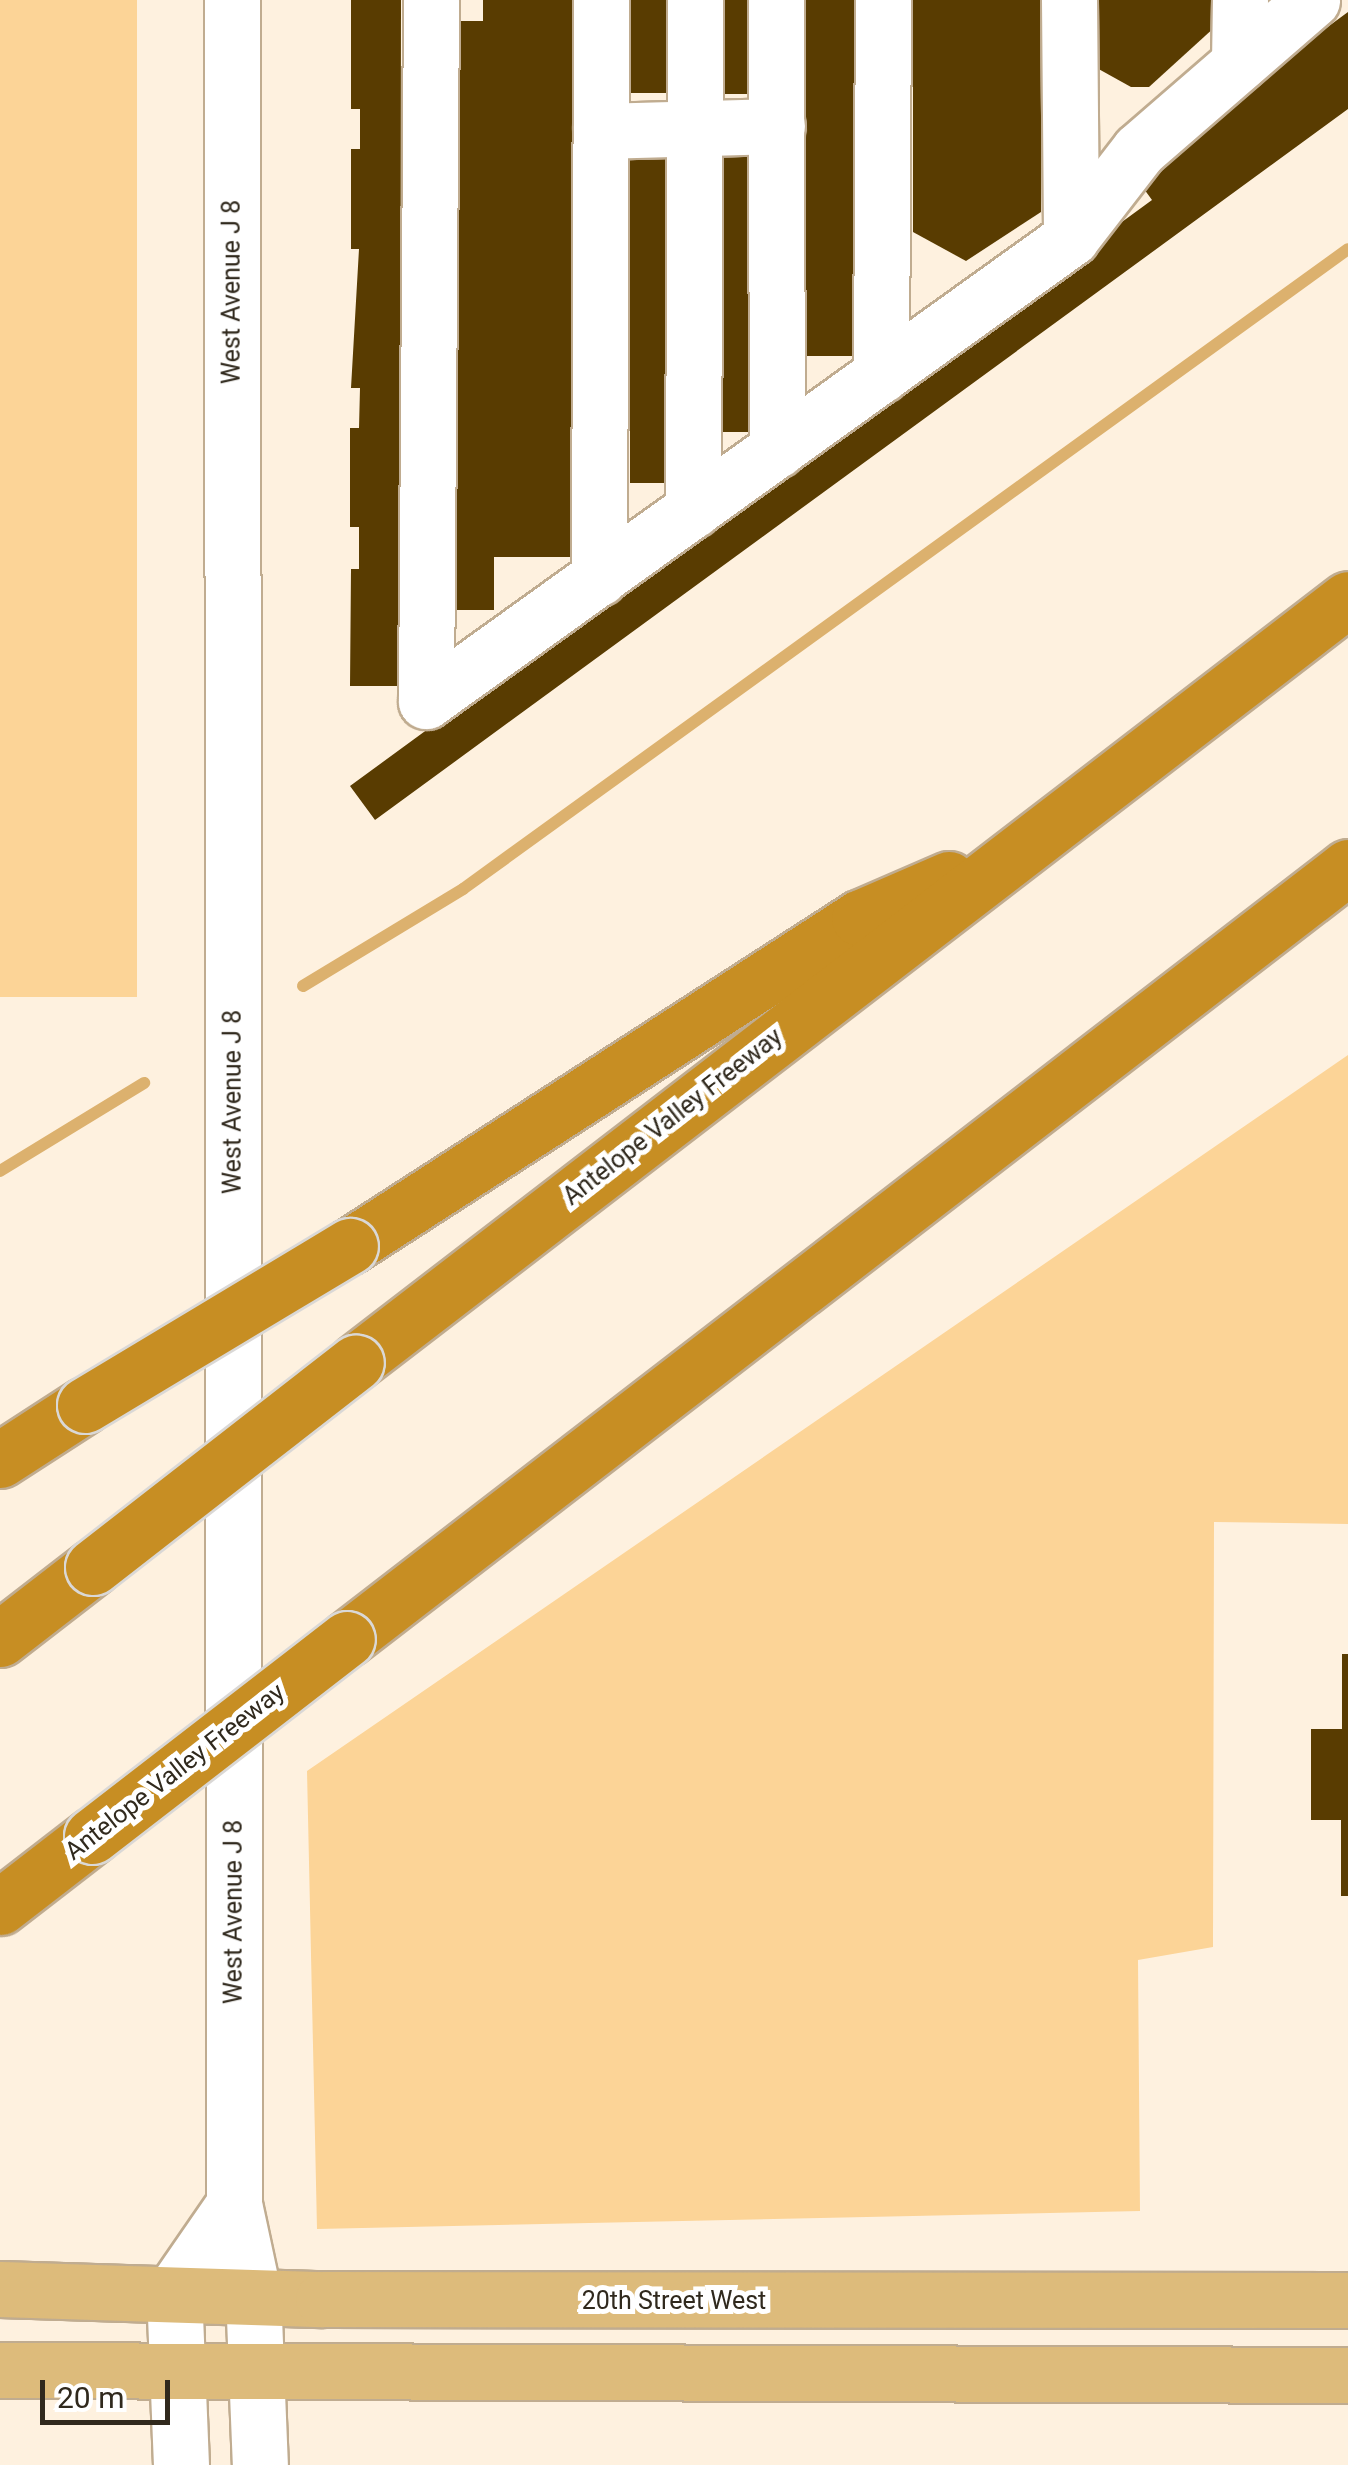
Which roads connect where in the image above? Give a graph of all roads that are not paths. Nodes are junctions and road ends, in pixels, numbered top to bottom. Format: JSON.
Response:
{"nodes":[{"id":1,"x":232,"y":0,"type":"edge"},
{"id":2,"x":431,"y":0,"type":"edge"},
{"id":3,"x":601,"y":0,"type":"edge"},
{"id":4,"x":696,"y":0,"type":"edge"},
{"id":5,"x":776,"y":0,"type":"edge"},
{"id":6,"x":883,"y":0,"type":"edge"},
{"id":7,"x":1069,"y":0,"type":"edge"},
{"id":8,"x":1240,"y":0,"type":"edge"},
{"id":9,"x":1312,"y":0,"type":"edge"},
{"id":10,"x":1239,"y":63,"type":"junction"},
{"id":11,"x":777,"y":126,"type":"junction"},
{"id":12,"x":695,"y":128,"type":"junction"},
{"id":13,"x":601,"y":131,"type":"junction"},
{"id":14,"x":1072,"y":238,"type":"junction"},
{"id":15,"x":881,"y":376,"type":"junction"},
{"id":16,"x":777,"y":450,"type":"junction"},
{"id":17,"x":694,"y":510,"type":"junction"},
{"id":18,"x":598,"y":578,"type":"junction"},
{"id":19,"x":1348,"y":599,"type":"edge"},
{"id":20,"x":1025,"y":846,"type":"junction"},
{"id":21,"x":1348,"y":867,"type":"edge"},
{"id":22,"x":0,"y":1460,"type":"edge"},
{"id":23,"x":0,"y":1638,"type":"edge"},
{"id":24,"x":0,"y":1906,"type":"edge"},
{"id":25,"x":234,"y":2204,"type":"junction"},
{"id":26,"x":0,"y":2289,"type":"edge"},
{"id":27,"x":174,"y":2291,"type":"junction"},
{"id":28,"x":253,"y":2293,"type":"junction"},
{"id":29,"x":1348,"y":2300,"type":"edge"},
{"id":30,"x":1181,"y":2304,"type":"junction"},
{"id":31,"x":1348,"y":2332,"type":"edge"},
{"id":32,"x":824,"y":2368,"type":"junction"},
{"id":33,"x":0,"y":2370,"type":"edge"},
{"id":34,"x":255,"y":2371,"type":"junction"},
{"id":35,"x":174,"y":2373,"type":"junction"},
{"id":36,"x":1232,"y":2376,"type":"junction"},
{"id":37,"x":1348,"y":2376,"type":"edge"},
{"id":38,"x":181,"y":2465,"type":"edge"},
{"id":39,"x":260,"y":2465,"type":"edge"}],
"edges":[{"from":1,"to":25,"type":"street","name":"West Avenue J 8"},
{"from":2,"to":18,"type":"street"},
{"from":3,"to":13,"type":"street"},
{"from":4,"to":12,"type":"street"},
{"from":5,"to":11,"type":"street"},
{"from":6,"to":15,"type":"street"},
{"from":7,"to":14,"type":"street"},
{"from":8,"to":10,"type":"street"},
{"from":9,"to":10,"type":"street"},
{"from":10,"to":14,"type":"street"},
{"from":11,"to":12,"type":"street"},
{"from":11,"to":16,"type":"street"},
{"from":12,"to":13,"type":"street"},
{"from":12,"to":17,"type":"street"},
{"from":13,"to":18,"type":"street"},
{"from":14,"to":15,"type":"street"},
{"from":15,"to":16,"type":"street"},
{"from":16,"to":17,"type":"street"},
{"from":17,"to":18,"type":"street"},
{"from":19,"to":20,"type":"highway","name":"Antelope Valley Freeway"},
{"from":20,"to":22,"type":"highway","bridge":true},
{"from":20,"to":23,"type":"highway","name":"Antelope Valley Freeway","bridge":true},
{"from":21,"to":24,"type":"highway","name":"Antelope Valley Freeway","bridge":true},
{"from":25,"to":27,"type":"street"},
{"from":25,"to":28,"type":"street","name":"West Avenue J 8"},
{"from":26,"to":27,"type":"main road","name":"20th Street West"},
{"from":27,"to":28,"type":"main road","name":"20th Street West"},
{"from":27,"to":35,"type":"street"},
{"from":28,"to":30,"type":"main road","name":"20th Street West"},
{"from":28,"to":34,"type":"street","name":"West Avenue J 8"},
{"from":29,"to":30,"type":"main road","name":"20th Street West"},
{"from":30,"to":32,"type":"main road"},
{"from":31,"to":36,"type":"main road"},
{"from":32,"to":34,"type":"main road"},
{"from":32,"to":36,"type":"main road"},
{"from":33,"to":35,"type":"main road"},
{"from":34,"to":35,"type":"main road"},
{"from":34,"to":39,"type":"street","name":"West Avenue J 8"},
{"from":35,"to":38,"type":"street"},
{"from":36,"to":37,"type":"main road"}]}
